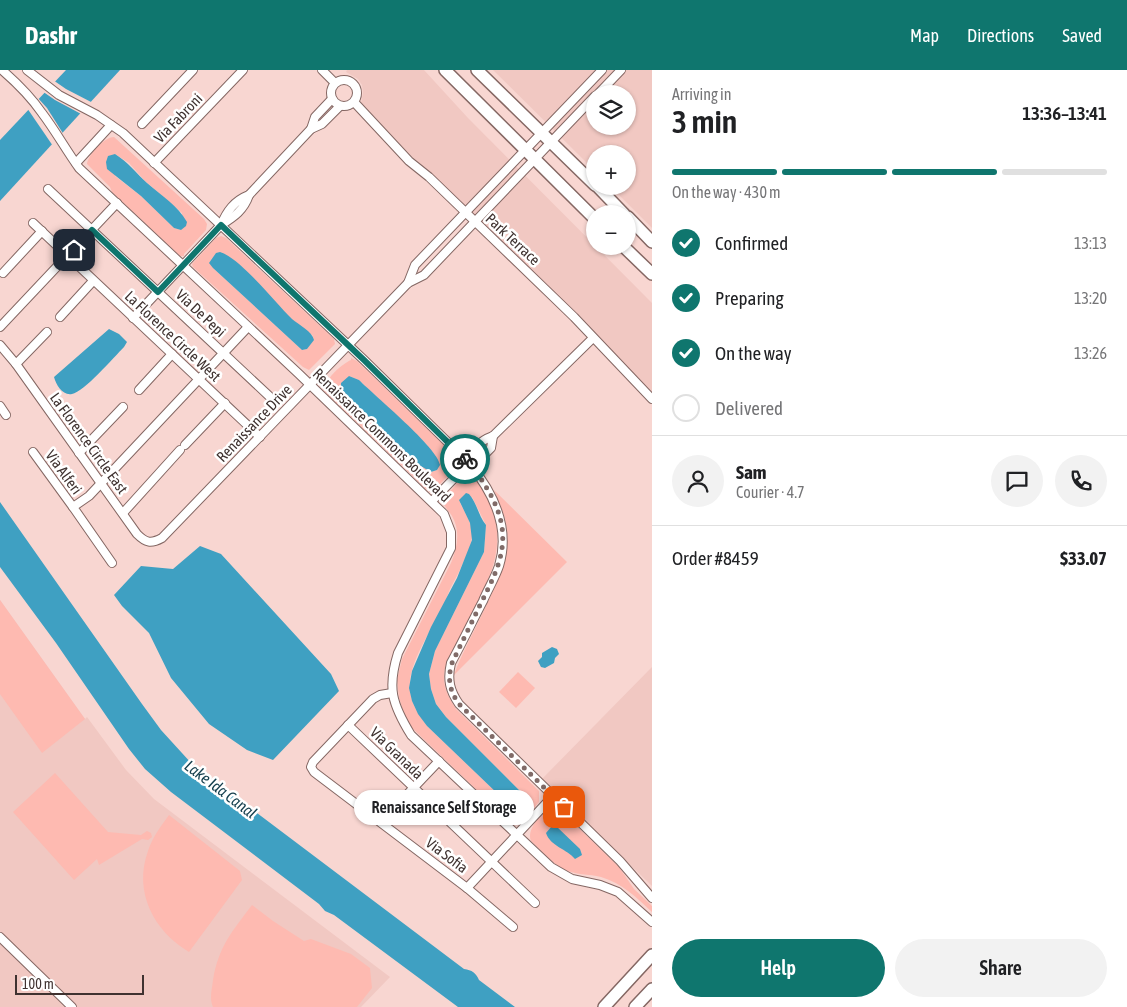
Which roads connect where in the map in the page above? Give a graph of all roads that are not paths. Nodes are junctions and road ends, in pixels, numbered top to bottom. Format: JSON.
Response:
{"nodes":[{"id":1,"x":2,"y":70,"type":"edge"},
{"id":2,"x":27,"y":70,"type":"edge"},
{"id":3,"x":193,"y":70,"type":"edge"},
{"id":4,"x":243,"y":70,"type":"edge"},
{"id":5,"x":322,"y":70,"type":"edge"},
{"id":6,"x":444,"y":70,"type":"edge"},
{"id":7,"x":477,"y":70,"type":"edge"},
{"id":8,"x":602,"y":70,"type":"edge"},
{"id":9,"x":621,"y":70,"type":"edge"},
{"id":10,"x":335,"y":83,"type":"junction"},
{"id":11,"x":606,"y":85,"type":"edge"},
{"id":12,"x":583,"y":89,"type":"junction"},
{"id":13,"x":586,"y":91,"type":"edge"},
{"id":14,"x":332,"y":99,"type":"junction"},
{"id":15,"x":354,"y":102,"type":"junction"},
{"id":16,"x":586,"y":105,"type":"edge"},
{"id":17,"x":340,"y":106,"type":"junction"},
{"id":18,"x":142,"y":124,"type":"dead end"},
{"id":19,"x":111,"y":125,"type":"junction"},
{"id":20,"x":311,"y":129,"type":"junction"},
{"id":21,"x":542,"y":132,"type":"junction"},
{"id":22,"x":552,"y":141,"type":"junction"},
{"id":23,"x":525,"y":151,"type":"junction"},
{"id":24,"x":534,"y":160,"type":"junction"},
{"id":25,"x":76,"y":163,"type":"junction"},
{"id":26,"x":154,"y":163,"type":"junction"},
{"id":27,"x":586,"y":175,"type":"edge"},
{"id":28,"x":48,"y":189,"type":"dead end"},
{"id":29,"x":606,"y":195,"type":"edge"},
{"id":30,"x":117,"y":203,"type":"junction"},
{"id":31,"x":615,"y":205,"type":"edge"},
{"id":32,"x":586,"y":210,"type":"edge"},
{"id":33,"x":466,"y":213,"type":"junction"},
{"id":34,"x":475,"y":222,"type":"junction"},
{"id":35,"x":33,"y":223,"type":"dead end"},
{"id":36,"x":221,"y":225,"type":"junction"},
{"id":37,"x":636,"y":225,"type":"edge"},
{"id":38,"x":92,"y":230,"type":"junction"},
{"id":39,"x":42,"y":231,"type":"junction"},
{"id":40,"x":652,"y":242,"type":"edge"},
{"id":41,"x":632,"y":255,"type":"edge"},
{"id":42,"x":68,"y":256,"type":"junction"},
{"id":43,"x":180,"y":268,"type":"junction"},
{"id":44,"x":3,"y":273,"type":"dead end"},
{"id":45,"x":652,"y":274,"type":"edge"},
{"id":46,"x":94,"y":281,"type":"junction"},
{"id":47,"x":408,"y":283,"type":"junction"},
{"id":48,"x":158,"y":292,"type":"junction"},
{"id":49,"x":60,"y":317,"type":"dead end"},
{"id":50,"x":133,"y":318,"type":"junction"},
{"id":51,"x":0,"y":327,"type":"edge"},
{"id":52,"x":248,"y":327,"type":"junction"},
{"id":53,"x":46,"y":332,"type":"dead end"},
{"id":54,"x":593,"y":338,"type":"junction"},
{"id":55,"x":0,"y":345,"type":"edge"},
{"id":56,"x":348,"y":346,"type":"junction"},
{"id":57,"x":223,"y":353,"type":"junction"},
{"id":58,"x":172,"y":354,"type":"junction"},
{"id":59,"x":16,"y":364,"type":"junction"},
{"id":60,"x":199,"y":379,"type":"junction"},
{"id":61,"x":309,"y":384,"type":"junction"},
{"id":62,"x":139,"y":390,"type":"dead end"},
{"id":63,"x":269,"y":396,"type":"dead end"},
{"id":64,"x":652,"y":399,"type":"edge"},
{"id":65,"x":225,"y":403,"type":"junction"},
{"id":66,"x":0,"y":406,"type":"edge"},
{"id":67,"x":123,"y":406,"type":"dead end"},
{"id":68,"x":6,"y":415,"type":"dead end"},
{"id":69,"x":260,"y":437,"type":"junction"},
{"id":70,"x":33,"y":452,"type":"dead end"},
{"id":71,"x":79,"y":453,"type":"junction"},
{"id":72,"x":469,"y":463,"type":"junction"},
{"id":73,"x":101,"y":483,"type":"junction"},
{"id":74,"x":432,"y":501,"type":"junction"},
{"id":75,"x":73,"y":507,"type":"junction"},
{"id":76,"x":123,"y":513,"type":"junction"},
{"id":77,"x":162,"y":538,"type":"joint"},
{"id":78,"x":112,"y":563,"type":"dead end"},
{"id":79,"x":392,"y":694,"type":"junction"},
{"id":80,"x":348,"y":725,"type":"junction"},
{"id":81,"x":439,"y":761,"type":"junction"},
{"id":82,"x":414,"y":788,"type":"junction"},
{"id":83,"x":553,"y":796,"type":"junction"},
{"id":84,"x":381,"y":822,"type":"junction"},
{"id":85,"x":516,"y":834,"type":"junction"},
{"id":86,"x":491,"y":861,"type":"junction"},
{"id":87,"x":467,"y":888,"type":"junction"},
{"id":88,"x":652,"y":898,"type":"edge"},
{"id":89,"x":536,"y":904,"type":"dead end"},
{"id":90,"x":652,"y":922,"type":"edge"},
{"id":91,"x":513,"y":927,"type":"dead end"},
{"id":92,"x":0,"y":937,"type":"edge"},
{"id":93,"x":652,"y":955,"type":"edge"},
{"id":94,"x":652,"y":989,"type":"edge"},
{"id":95,"x":72,"y":1007,"type":"edge"},
{"id":96,"x":604,"y":1007,"type":"edge"},
{"id":97,"x":635,"y":1007,"type":"edge"}],
"edges":[{"from":1,"to":25,"type":"street","name":"Renaissance Commons Boulevard"},
{"from":2,"to":19,"type":"street"},
{"from":3,"to":18,"type":"street"},
{"from":4,"to":26,"type":"street","name":"Via Fabroni"},
{"from":5,"to":10,"type":"street"},
{"from":6,"to":23,"type":"main road"},
{"from":7,"to":21,"type":"main road"},
{"from":8,"to":12,"type":"street","name":"Renaissance Drive"},
{"from":9,"to":11,"type":"street","name":"Renaissance Drive"},
{"from":10,"to":14,"type":"street"},
{"from":10,"to":15,"type":"street"},
{"from":12,"to":13,"type":"street"},
{"from":12,"to":21,"type":"street","name":"Renaissance Drive"},
{"from":14,"to":17,"type":"street"},
{"from":14,"to":20,"type":"street"},
{"from":15,"to":17,"type":"street"},
{"from":15,"to":33,"type":"street","name":"Park Terrace"},
{"from":16,"to":22,"type":"street","name":"Renaissance Drive"},
{"from":17,"to":20,"type":"street"},
{"from":19,"to":25,"type":"street"},
{"from":19,"to":26,"type":"street"},
{"from":20,"to":36,"type":"street"},
{"from":21,"to":22,"type":"main road"},
{"from":21,"to":23,"type":"street","name":"Renaissance Drive"},
{"from":22,"to":24,"type":"street","name":"Renaissance Drive"},
{"from":22,"to":27,"type":"main road"},
{"from":23,"to":24,"type":"main road"},
{"from":23,"to":33,"type":"street","name":"Renaissance Drive"},
{"from":24,"to":32,"type":"main road"},
{"from":24,"to":34,"type":"street","name":"Renaissance Drive"},
{"from":25,"to":30,"type":"street","name":"Renaissance Commons Boulevard"},
{"from":26,"to":36,"type":"street"},
{"from":28,"to":38,"type":"street","name":"Via De Pepi"},
{"from":29,"to":31,"type":"main road"},
{"from":30,"to":38,"type":"street"},
{"from":30,"to":43,"type":"street","name":"Renaissance Commons Boulevard"},
{"from":33,"to":34,"type":"street","name":"Park Terrace"},
{"from":33,"to":47,"type":"street","name":"Renaissance Drive"},
{"from":34,"to":47,"type":"street","name":"Renaissance Drive"},
{"from":34,"to":54,"type":"street","name":"Park Terrace"},
{"from":35,"to":39,"type":"street","name":"La Florence Circle West"},
{"from":36,"to":43,"type":"street"},
{"from":36,"to":56,"type":"street"},
{"from":37,"to":40,"type":"main road"},
{"from":38,"to":42,"type":"street"},
{"from":38,"to":48,"type":"street","name":"Via De Pepi"},
{"from":39,"to":42,"type":"street","name":"La Florence Circle West"},
{"from":39,"to":44,"type":"street"},
{"from":41,"to":45,"type":"main road"},
{"from":42,"to":46,"type":"street","name":"La Florence Circle West"},
{"from":42,"to":51,"type":"street"},
{"from":43,"to":48,"type":"street"},
{"from":43,"to":52,"type":"street","name":"Renaissance Commons Boulevard"},
{"from":46,"to":49,"type":"street"},
{"from":46,"to":50,"type":"street","name":"La Florence Circle West"},
{"from":47,"to":56,"type":"street","name":"Renaissance Drive"},
{"from":48,"to":50,"type":"street"},
{"from":48,"to":57,"type":"street","name":"Via De Pepi"},
{"from":50,"to":58,"type":"street","name":"La Florence Circle West"},
{"from":52,"to":57,"type":"street","name":"Via Alferi"},
{"from":52,"to":61,"type":"street","name":"Renaissance Commons Boulevard"},
{"from":53,"to":59,"type":"street"},
{"from":54,"to":64,"type":"street","name":"Park Terrace"},
{"from":54,"to":72,"type":"street"},
{"from":55,"to":59,"type":"street","name":"La Florence Circle East"},
{"from":56,"to":61,"type":"street","name":"Renaissance Drive"},
{"from":56,"to":72,"type":"street"},
{"from":57,"to":60,"type":"street","name":"Via Alferi"},
{"from":57,"to":63,"type":"street","name":"Via De Pepi"},
{"from":58,"to":60,"type":"street","name":"La Florence Circle West"},
{"from":58,"to":62,"type":"street"},
{"from":59,"to":71,"type":"street","name":"La Florence Circle East"},
{"from":60,"to":65,"type":"street","name":"La Florence Circle West"},
{"from":60,"to":73,"type":"street","name":"Via Alferi"},
{"from":61,"to":69,"type":"street","name":"Renaissance Drive"},
{"from":61,"to":74,"type":"street","name":"Renaissance Commons Boulevard"},
{"from":65,"to":69,"type":"street","name":"La Florence Circle West"},
{"from":65,"to":76,"type":"street"},
{"from":66,"to":68,"type":"street"},
{"from":67,"to":71,"type":"street"},
{"from":69,"to":77,"type":"street","name":"Renaissance Drive"},
{"from":70,"to":75,"type":"street","name":"Via Alferi"},
{"from":71,"to":73,"type":"street","name":"La Florence Circle East"},
{"from":72,"to":74,"type":"street"},
{"from":72,"to":83,"type":"street"},
{"from":73,"to":75,"type":"street","name":"Via Alferi"},
{"from":73,"to":76,"type":"street","name":"La Florence Circle East"},
{"from":74,"to":79,"type":"street","name":"Renaissance Commons Boulevard"},
{"from":75,"to":78,"type":"street","name":"Via Alferi"},
{"from":76,"to":77,"type":"street","name":"La Florence Circle East"},
{"from":79,"to":80,"type":"street"},
{"from":79,"to":81,"type":"street","name":"Renaissance Commons Boulevard"},
{"from":80,"to":82,"type":"street","name":"Via Granada"},
{"from":80,"to":84,"type":"street","name":"Via Sofia"},
{"from":81,"to":82,"type":"street"},
{"from":81,"to":85,"type":"street","name":"Renaissance Commons Boulevard"},
{"from":82,"to":84,"type":"street"},
{"from":82,"to":86,"type":"street","name":"Via Granada"},
{"from":83,"to":85,"type":"street"},
{"from":83,"to":88,"type":"street"},
{"from":84,"to":87,"type":"street","name":"Via Sofia"},
{"from":85,"to":86,"type":"street"},
{"from":85,"to":90,"type":"street","name":"Renaissance Commons Boulevard"},
{"from":86,"to":87,"type":"street"},
{"from":86,"to":89,"type":"street","name":"Via Granada"},
{"from":87,"to":91,"type":"street","name":"Via Sofia"},
{"from":92,"to":95,"type":"street"},
{"from":93,"to":96,"type":"main road"},
{"from":94,"to":97,"type":"main road"}]}
